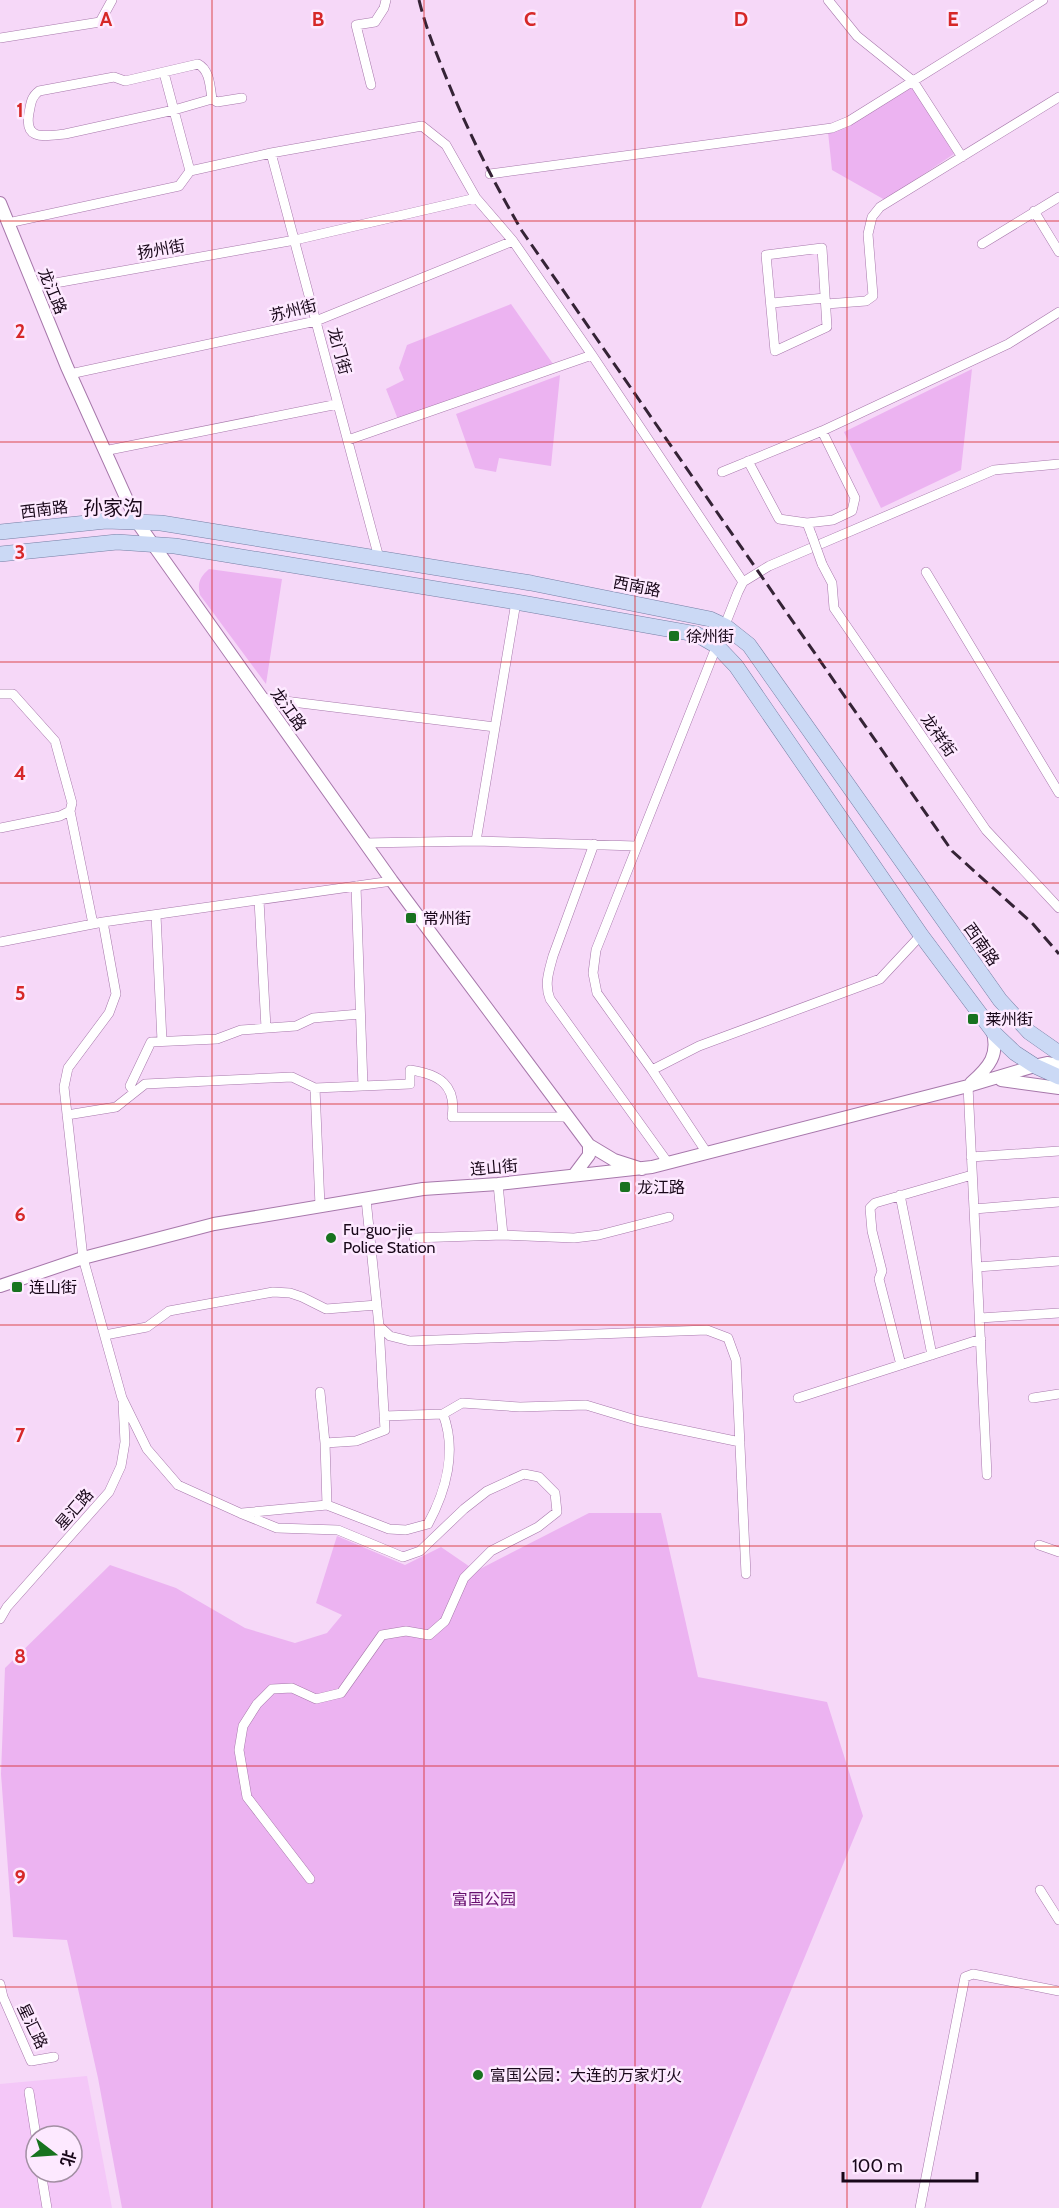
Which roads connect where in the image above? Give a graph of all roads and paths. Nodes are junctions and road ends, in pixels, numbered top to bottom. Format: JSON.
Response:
{"nodes":[{"id":1,"x":112,"y":0,"type":"edge"},
{"id":2,"x":386,"y":0,"type":"edge"},
{"id":3,"x":828,"y":0,"type":"edge"},
{"id":4,"x":1041,"y":1,"type":"edge"},
{"id":5,"x":0,"y":38,"type":"edge"},
{"id":6,"x":164,"y":73,"type":"junction"},
{"id":7,"x":913,"y":81,"type":"junction"},
{"id":8,"x":371,"y":85,"type":"dead end"},
{"id":9,"x":1059,"y":97,"type":"edge"},
{"id":10,"x":242,"y":98,"type":"dead end"},
{"id":11,"x":212,"y":99,"type":"junction"},
{"id":12,"x":174,"y":110,"type":"junction"},
{"id":13,"x":271,"y":153,"type":"junction"},
{"id":14,"x":962,"y":157,"type":"junction"},
{"id":15,"x":190,"y":171,"type":"junction"},
{"id":16,"x":490,"y":174,"type":"dead end"},
{"id":17,"x":1059,"y":197,"type":"edge"},
{"id":18,"x":476,"y":198,"type":"junction"},
{"id":19,"x":0,"y":203,"type":"edge"},
{"id":20,"x":1034,"y":211,"type":"junction"},
{"id":21,"x":8,"y":223,"type":"junction"},
{"id":22,"x":295,"y":240,"type":"junction"},
{"id":23,"x":513,"y":241,"type":"junction"},
{"id":24,"x":982,"y":244,"type":"dead end"},
{"id":25,"x":1059,"y":252,"type":"edge"},
{"id":26,"x":33,"y":287,"type":"junction"},
{"id":27,"x":826,"y":301,"type":"junction"},
{"id":28,"x":772,"y":303,"type":"junction"},
{"id":29,"x":1059,"y":312,"type":"edge"},
{"id":30,"x":316,"y":321,"type":"junction"},
{"id":31,"x":592,"y":355,"type":"junction"},
{"id":32,"x":70,"y":374,"type":"junction"},
{"id":33,"x":338,"y":404,"type":"junction"},
{"id":34,"x":822,"y":431,"type":"junction"},
{"id":35,"x":348,"y":440,"type":"junction"},
{"id":36,"x":104,"y":451,"type":"junction"},
{"id":37,"x":748,"y":461,"type":"junction"},
{"id":38,"x":1059,"y":464,"type":"edge"},
{"id":39,"x":722,"y":472,"type":"dead end"},
{"id":40,"x":137,"y":522,"type":"junction"},
{"id":41,"x":807,"y":524,"type":"junction"},
{"id":42,"x":0,"y":532,"type":"edge"},
{"id":43,"x":152,"y":544,"type":"junction"},
{"id":44,"x":0,"y":554,"type":"edge"},
{"id":45,"x":379,"y":558,"type":"junction"},
{"id":46,"x":926,"y":572,"type":"dead end"},
{"id":47,"x":743,"y":582,"type":"junction"},
{"id":48,"x":516,"y":602,"type":"junction"},
{"id":49,"x":725,"y":626,"type":"junction"},
{"id":50,"x":717,"y":646,"type":"junction"},
{"id":51,"x":0,"y":694,"type":"edge"},
{"id":52,"x":260,"y":698,"type":"junction"},
{"id":53,"x":495,"y":727,"type":"junction"},
{"id":54,"x":1059,"y":793,"type":"edge"},
{"id":55,"x":70,"y":811,"type":"junction"},
{"id":56,"x":0,"y":828,"type":"edge"},
{"id":57,"x":476,"y":841,"type":"junction"},
{"id":58,"x":364,"y":843,"type":"junction"},
{"id":59,"x":594,"y":844,"type":"junction"},
{"id":60,"x":636,"y":846,"type":"junction"},
{"id":61,"x":392,"y":881,"type":"junction"},
{"id":62,"x":356,"y":886,"type":"junction"},
{"id":63,"x":259,"y":900,"type":"junction"},
{"id":64,"x":1059,"y":908,"type":"edge"},
{"id":65,"x":156,"y":915,"type":"junction"},
{"id":66,"x":98,"y":923,"type":"junction"},
{"id":67,"x":921,"y":935,"type":"junction"},
{"id":68,"x":0,"y":942,"type":"edge"},
{"id":69,"x":360,"y":1014,"type":"junction"},
{"id":70,"x":266,"y":1028,"type":"junction"},
{"id":71,"x":992,"y":1029,"type":"junction"},
{"id":72,"x":162,"y":1041,"type":"junction"},
{"id":73,"x":1059,"y":1053,"type":"edge"},
{"id":74,"x":1059,"y":1065,"type":"edge"},
{"id":75,"x":1035,"y":1066,"type":"junction"},
{"id":76,"x":652,"y":1070,"type":"junction"},
{"id":77,"x":1059,"y":1077,"type":"edge"},
{"id":78,"x":991,"y":1079,"type":"junction"},
{"id":79,"x":363,"y":1086,"type":"junction"},
{"id":80,"x":968,"y":1086,"type":"junction"},
{"id":81,"x":315,"y":1088,"type":"junction"},
{"id":82,"x":1059,"y":1088,"type":"edge"},
{"id":83,"x":134,"y":1092,"type":"junction"},
{"id":84,"x":67,"y":1115,"type":"junction"},
{"id":85,"x":568,"y":1117,"type":"junction"},
{"id":86,"x":589,"y":1144,"type":"junction"},
{"id":87,"x":1059,"y":1151,"type":"edge"},
{"id":88,"x":707,"y":1153,"type":"junction"},
{"id":89,"x":971,"y":1157,"type":"junction"},
{"id":90,"x":668,"y":1163,"type":"junction"},
{"id":91,"x":642,"y":1169,"type":"junction"},
{"id":92,"x":574,"y":1175,"type":"junction"},
{"id":93,"x":972,"y":1175,"type":"junction"},
{"id":94,"x":498,"y":1184,"type":"junction"},
{"id":95,"x":900,"y":1196,"type":"junction"},
{"id":96,"x":366,"y":1198,"type":"junction"},
{"id":97,"x":1059,"y":1202,"type":"edge"},
{"id":98,"x":320,"y":1206,"type":"junction"},
{"id":99,"x":974,"y":1209,"type":"junction"},
{"id":100,"x":669,"y":1217,"type":"dead end"},
{"id":101,"x":503,"y":1235,"type":"junction"},
{"id":102,"x":414,"y":1239,"type":"dead end"},
{"id":103,"x":83,"y":1258,"type":"junction"},
{"id":104,"x":1059,"y":1261,"type":"edge"},
{"id":105,"x":977,"y":1268,"type":"junction"},
{"id":106,"x":0,"y":1286,"type":"edge"},
{"id":107,"x":377,"y":1305,"type":"junction"},
{"id":108,"x":1059,"y":1313,"type":"edge"},
{"id":109,"x":980,"y":1318,"type":"junction"},
{"id":110,"x":379,"y":1326,"type":"junction"},
{"id":111,"x":105,"y":1335,"type":"junction"},
{"id":112,"x":981,"y":1339,"type":"junction"},
{"id":113,"x":932,"y":1355,"type":"junction"},
{"id":114,"x":901,"y":1365,"type":"junction"},
{"id":115,"x":320,"y":1392,"type":"dead end"},
{"id":116,"x":1059,"y":1394,"type":"edge"},
{"id":117,"x":122,"y":1398,"type":"junction"},
{"id":118,"x":798,"y":1398,"type":"dead end"},
{"id":119,"x":1033,"y":1398,"type":"dead end"},
{"id":120,"x":443,"y":1414,"type":"junction"},
{"id":121,"x":384,"y":1416,"type":"junction"},
{"id":122,"x":740,"y":1442,"type":"junction"},
{"id":123,"x":325,"y":1443,"type":"junction"},
{"id":124,"x":987,"y":1475,"type":"dead end"},
{"id":125,"x":327,"y":1505,"type":"junction"},
{"id":126,"x":240,"y":1513,"type":"junction"},
{"id":127,"x":1039,"y":1545,"type":"dead end"},
{"id":128,"x":1059,"y":1552,"type":"edge"},
{"id":129,"x":746,"y":1574,"type":"dead end"},
{"id":130,"x":0,"y":1619,"type":"edge"},
{"id":131,"x":310,"y":1879,"type":"dead end"},
{"id":132,"x":1040,"y":1890,"type":"dead end"},
{"id":133,"x":1059,"y":1920,"type":"edge"},
{"id":134,"x":0,"y":1984,"type":"edge"},
{"id":135,"x":1059,"y":1991,"type":"edge"},
{"id":136,"x":54,"y":2057,"type":"dead end"},
{"id":137,"x":29,"y":2092,"type":"dead end"},
{"id":138,"x":34,"y":2124,"type":"edge"},
{"id":139,"x":44,"y":2184,"type":"edge"},
{"id":140,"x":47,"y":2208,"type":"edge"},
{"id":141,"x":920,"y":2208,"type":"edge"}],
"edges":[{"from":1,"to":5,"type":"street"},
{"from":2,"to":8,"type":"street"},
{"from":3,"to":7,"type":"street"},
{"from":4,"to":7,"type":"street"},
{"from":6,"to":11,"type":"street"},
{"from":6,"to":12,"type":"street"},
{"from":6,"to":12,"type":"street"},
{"from":7,"to":14,"type":"street"},
{"from":7,"to":16,"type":"street"},
{"from":9,"to":14,"type":"street"},
{"from":10,"to":11,"type":"street"},
{"from":11,"to":12,"type":"street"},
{"from":12,"to":15,"type":"street"},
{"from":13,"to":15,"type":"street"},
{"from":13,"to":18,"type":"street"},
{"from":13,"to":22,"type":"street","name":"龙门街"},
{"from":14,"to":27,"type":"street"},
{"from":15,"to":21,"type":"street"},
{"from":17,"to":20,"type":"street"},
{"from":18,"to":22,"type":"street","name":"扬州街"},
{"from":18,"to":23,"type":"street"},
{"from":19,"to":21,"type":"street","name":"龙江路"},
{"from":20,"to":24,"type":"street"},
{"from":20,"to":25,"type":"street"},
{"from":21,"to":26,"type":"street","name":"龙江路"},
{"from":22,"to":26,"type":"street","name":"扬州街"},
{"from":22,"to":30,"type":"street","name":"龙门街"},
{"from":23,"to":30,"type":"street","name":"苏州街"},
{"from":23,"to":31,"type":"street"},
{"from":26,"to":32,"type":"street","name":"龙江路"},
{"from":27,"to":28,"type":"street"},
{"from":27,"to":28,"type":"street"},
{"from":27,"to":28,"type":"street"},
{"from":29,"to":34,"type":"street"},
{"from":30,"to":32,"type":"street","name":"苏州街"},
{"from":30,"to":33,"type":"street","name":"龙门街"},
{"from":31,"to":35,"type":"street"},
{"from":31,"to":47,"type":"street"},
{"from":32,"to":36,"type":"street","name":"龙江路"},
{"from":33,"to":35,"type":"street","name":"龙门街"},
{"from":33,"to":36,"type":"street"},
{"from":34,"to":37,"type":"street"},
{"from":34,"to":41,"type":"street"},
{"from":35,"to":45,"type":"street","name":"龙门街"},
{"from":36,"to":40,"type":"street","name":"龙江路"},
{"from":37,"to":39,"type":"street"},
{"from":37,"to":41,"type":"street"},
{"from":38,"to":47,"type":"street"},
{"from":40,"to":42,"type":"main road","name":"西南路"},
{"from":40,"to":43,"type":"street","name":"龙江路"},
{"from":40,"to":45,"type":"main road","name":"西南路"},
{"from":41,"to":64,"type":"street","name":"龙祥街","bridge":true},
{"from":43,"to":44,"type":"main road"},
{"from":43,"to":48,"type":"main road"},
{"from":43,"to":52,"type":"street","name":"龙江路"},
{"from":45,"to":49,"type":"main road","name":"西南路"},
{"from":46,"to":54,"type":"street"},
{"from":47,"to":49,"type":"street"},
{"from":48,"to":50,"type":"main road"},
{"from":48,"to":53,"type":"street"},
{"from":49,"to":50,"type":"street"},
{"from":49,"to":73,"type":"main road","name":"西南路"},
{"from":50,"to":60,"type":"street"},
{"from":50,"to":67,"type":"main road"},
{"from":51,"to":55,"type":"street"},
{"from":52,"to":53,"type":"street"},
{"from":52,"to":58,"type":"street","name":"龙江路"},
{"from":53,"to":57,"type":"street"},
{"from":55,"to":56,"type":"street"},
{"from":55,"to":66,"type":"street"},
{"from":57,"to":58,"type":"street"},
{"from":57,"to":59,"type":"street"},
{"from":58,"to":61,"type":"street","name":"龙江路"},
{"from":59,"to":60,"type":"street"},
{"from":59,"to":90,"type":"street"},
{"from":60,"to":76,"type":"street"},
{"from":61,"to":62,"type":"street"},
{"from":61,"to":85,"type":"street","name":"龙江路"},
{"from":62,"to":63,"type":"street"},
{"from":62,"to":69,"type":"street"},
{"from":63,"to":65,"type":"street"},
{"from":63,"to":70,"type":"street"},
{"from":65,"to":66,"type":"street"},
{"from":65,"to":72,"type":"street"},
{"from":66,"to":68,"type":"street"},
{"from":66,"to":84,"type":"street"},
{"from":67,"to":71,"type":"main road"},
{"from":67,"to":76,"type":"street"},
{"from":69,"to":70,"type":"street"},
{"from":69,"to":79,"type":"street"},
{"from":70,"to":72,"type":"street"},
{"from":71,"to":75,"type":"main road"},
{"from":71,"to":80,"type":"street"},
{"from":72,"to":83,"type":"street"},
{"from":74,"to":75,"type":"street","name":"连山街"},
{"from":75,"to":77,"type":"main road"},
{"from":75,"to":78,"type":"street","name":"连山街"},
{"from":76,"to":88,"type":"street"},
{"from":78,"to":80,"type":"street","name":"连山街"},
{"from":78,"to":82,"type":"street"},
{"from":79,"to":81,"type":"street"},
{"from":79,"to":85,"type":"street"},
{"from":80,"to":88,"type":"street","name":"连山街"},
{"from":80,"to":89,"type":"street"},
{"from":81,"to":83,"type":"street"},
{"from":81,"to":98,"type":"street"},
{"from":83,"to":84,"type":"street"},
{"from":84,"to":103,"type":"street"},
{"from":85,"to":86,"type":"street","name":"龙江路"},
{"from":86,"to":91,"type":"street","name":"龙江路"},
{"from":86,"to":92,"type":"street"},
{"from":87,"to":89,"type":"street"},
{"from":88,"to":90,"type":"street","name":"连山街"},
{"from":89,"to":93,"type":"street"},
{"from":90,"to":91,"type":"street","name":"连山街"},
{"from":91,"to":92,"type":"street","name":"连山街"},
{"from":92,"to":94,"type":"street","name":"连山街"},
{"from":93,"to":95,"type":"street"},
{"from":93,"to":99,"type":"street"},
{"from":94,"to":96,"type":"street","name":"连山街"},
{"from":94,"to":101,"type":"street"},
{"from":95,"to":113,"type":"street"},
{"from":95,"to":114,"type":"street"},
{"from":96,"to":98,"type":"street","name":"连山街"},
{"from":96,"to":107,"type":"street"},
{"from":97,"to":99,"type":"street"},
{"from":98,"to":103,"type":"street","name":"连山街"},
{"from":99,"to":105,"type":"street"},
{"from":100,"to":101,"type":"street"},
{"from":101,"to":102,"type":"street"},
{"from":103,"to":106,"type":"street","name":"连山街"},
{"from":103,"to":111,"type":"street"},
{"from":104,"to":105,"type":"street"},
{"from":105,"to":109,"type":"street"},
{"from":107,"to":110,"type":"street"},
{"from":107,"to":111,"type":"street"},
{"from":108,"to":109,"type":"street"},
{"from":109,"to":112,"type":"street"},
{"from":110,"to":121,"type":"street"},
{"from":110,"to":122,"type":"street"},
{"from":111,"to":117,"type":"street"},
{"from":112,"to":113,"type":"street"},
{"from":112,"to":124,"type":"street"},
{"from":113,"to":114,"type":"street"},
{"from":114,"to":118,"type":"street"},
{"from":115,"to":123,"type":"street"},
{"from":116,"to":119,"type":"street"},
{"from":117,"to":126,"type":"street"},
{"from":117,"to":130,"type":"street","name":"星汇路"},
{"from":120,"to":121,"type":"street"},
{"from":120,"to":122,"type":"street"},
{"from":120,"to":125,"type":"street"},
{"from":121,"to":123,"type":"street"},
{"from":122,"to":129,"type":"street"},
{"from":123,"to":125,"type":"street"},
{"from":125,"to":126,"type":"street"},
{"from":126,"to":131,"type":"street"},
{"from":127,"to":128,"type":"street"},
{"from":132,"to":133,"type":"street"},
{"from":134,"to":136,"type":"street","name":"星汇路"},
{"from":135,"to":141,"type":"street"},
{"from":137,"to":138,"type":"street"},
{"from":139,"to":140,"type":"street"}]}
